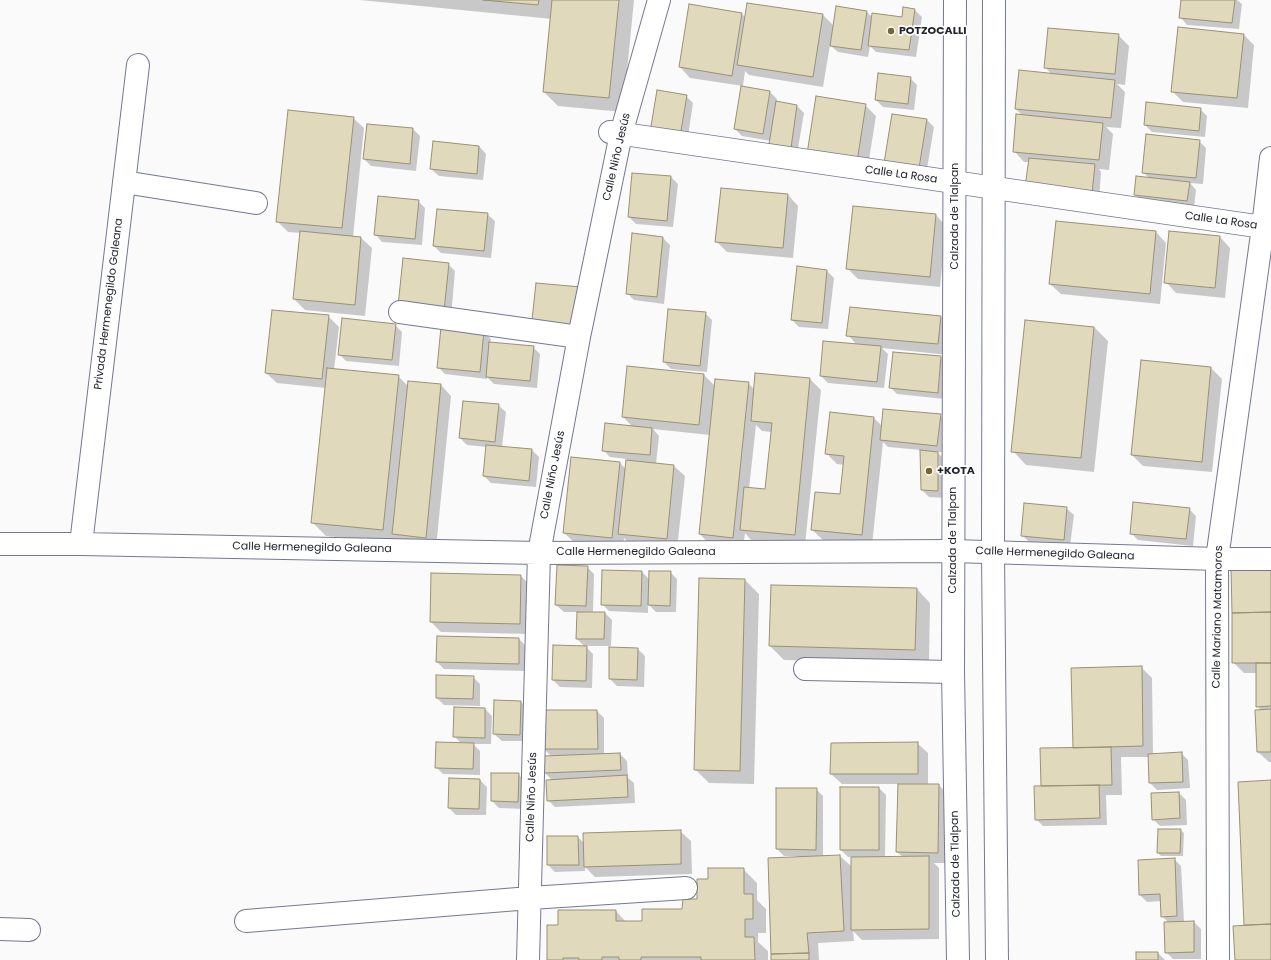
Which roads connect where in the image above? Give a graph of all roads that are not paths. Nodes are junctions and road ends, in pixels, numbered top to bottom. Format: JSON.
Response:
{"nodes":[{"id":1,"x":659,"y":0,"type":"edge"},
{"id":2,"x":955,"y":0,"type":"edge"},
{"id":3,"x":994,"y":0,"type":"edge"},
{"id":4,"x":138,"y":65,"type":"dead end"},
{"id":5,"x":613,"y":140,"type":"junction"},
{"id":6,"x":1271,"y":158,"type":"edge"},
{"id":7,"x":124,"y":182,"type":"junction"},
{"id":8,"x":955,"y":183,"type":"junction"},
{"id":9,"x":994,"y":187,"type":"junction"},
{"id":10,"x":256,"y":203,"type":"dead end"},
{"id":11,"x":1263,"y":227,"type":"junction"},
{"id":12,"x":400,"y":312,"type":"dead end"},
{"id":13,"x":579,"y":337,"type":"junction"},
{"id":14,"x":0,"y":544,"type":"edge"},
{"id":15,"x":81,"y":544,"type":"junction"},
{"id":16,"x":953,"y":551,"type":"junction"},
{"id":17,"x":539,"y":553,"type":"junction"},
{"id":18,"x":993,"y":553,"type":"junction"},
{"id":19,"x":1271,"y":558,"type":"edge"},
{"id":20,"x":1217,"y":559,"type":"junction"},
{"id":21,"x":805,"y":669,"type":"dead end"},
{"id":22,"x":953,"y":672,"type":"junction"},
{"id":23,"x":686,"y":888,"type":"dead end"},
{"id":24,"x":530,"y":898,"type":"junction"},
{"id":25,"x":246,"y":921,"type":"dead end"},
{"id":26,"x":0,"y":929,"type":"edge"},
{"id":27,"x":29,"y":930,"type":"dead end"},
{"id":28,"x":528,"y":960,"type":"edge"},
{"id":29,"x":958,"y":960,"type":"edge"},
{"id":30,"x":997,"y":960,"type":"edge"},
{"id":31,"x":1218,"y":960,"type":"edge"}],
"edges":[{"from":1,"to":5,"type":"street","name":"Calle Niño Jesús"},
{"from":2,"to":8,"type":"street","name":"Calzada de Tlalpan"},
{"from":3,"to":9,"type":"street"},
{"from":4,"to":7,"type":"street","name":"Privada Hermenegildo Galeana"},
{"from":5,"to":8,"type":"street","name":"Calle La Rosa"},
{"from":5,"to":13,"type":"street","name":"Calle Niño Jesús"},
{"from":6,"to":11,"type":"street","name":"Calle Mariano Matamoros"},
{"from":7,"to":10,"type":"street"},
{"from":7,"to":15,"type":"street","name":"Privada Hermenegildo Galeana"},
{"from":8,"to":9,"type":"street","name":"Calle La Rosa"},
{"from":8,"to":16,"type":"street","name":"Calzada de Tlalpan"},
{"from":9,"to":11,"type":"street","name":"Calle La Rosa"},
{"from":9,"to":18,"type":"street"},
{"from":11,"to":20,"type":"street","name":"Calle Mariano Matamoros"},
{"from":12,"to":13,"type":"street"},
{"from":13,"to":17,"type":"street","name":"Calle Niño Jesús"},
{"from":14,"to":15,"type":"street","name":"Calle Hermenegildo Galeana"},
{"from":15,"to":17,"type":"street","name":"Calle Hermenegildo Galeana"},
{"from":16,"to":17,"type":"street","name":"Calle Hermenegildo Galeana"},
{"from":16,"to":18,"type":"street","name":"Calle Hermenegildo Galeana"},
{"from":16,"to":22,"type":"street","name":"Calzada de Tlalpan"},
{"from":17,"to":24,"type":"street","name":"Calle Niño Jesús"},
{"from":18,"to":20,"type":"street","name":"Calle Hermenegildo Galeana"},
{"from":18,"to":30,"type":"street"},
{"from":19,"to":20,"type":"street","name":"Calle Hermenegildo Galeana"},
{"from":20,"to":31,"type":"street","name":"Calle Mariano Matamoros"},
{"from":21,"to":22,"type":"street"},
{"from":22,"to":29,"type":"street","name":"Calzada de Tlalpan"},
{"from":23,"to":24,"type":"street"},
{"from":24,"to":25,"type":"street"},
{"from":24,"to":28,"type":"street","name":"Calle Niño Jesús"},
{"from":26,"to":27,"type":"street"}]}
